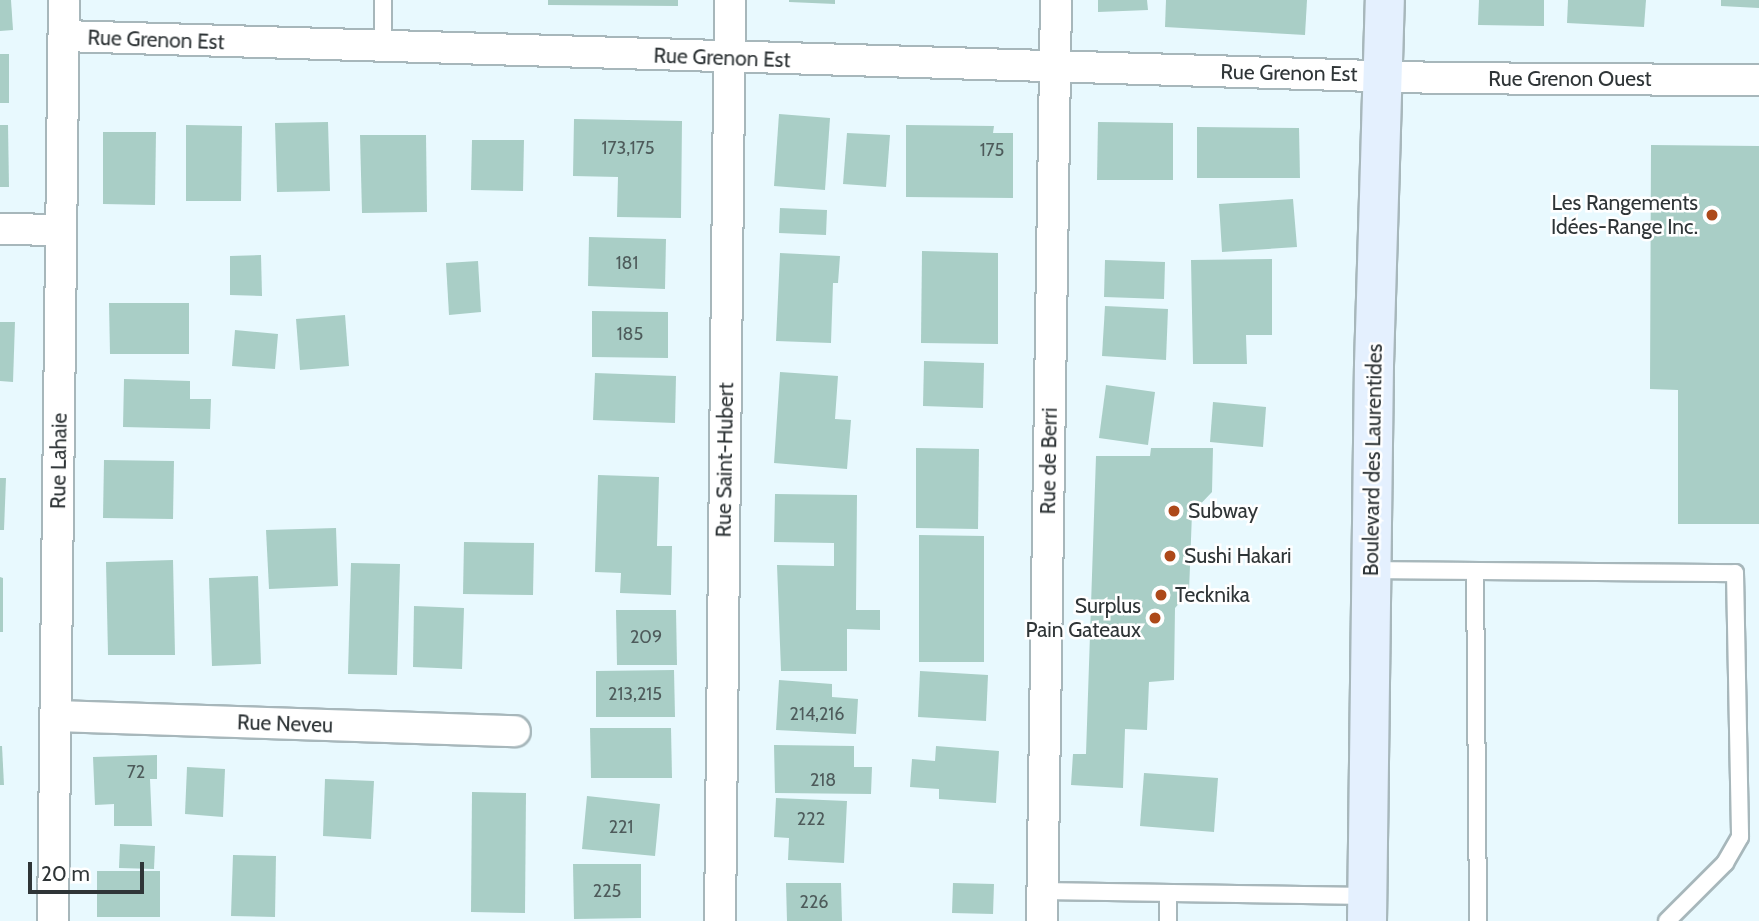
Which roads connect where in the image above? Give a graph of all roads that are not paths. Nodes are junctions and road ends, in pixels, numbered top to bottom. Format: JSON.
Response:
{"nodes":[{"id":1,"x":64,"y":0,"type":"edge"},
{"id":2,"x":383,"y":0,"type":"edge"},
{"id":3,"x":730,"y":0,"type":"edge"},
{"id":4,"x":1056,"y":0,"type":"edge"},
{"id":5,"x":1385,"y":0,"type":"edge"},
{"id":6,"x":64,"y":36,"type":"junction"},
{"id":7,"x":383,"y":48,"type":"junction"},
{"id":8,"x":729,"y":58,"type":"junction"},
{"id":9,"x":1056,"y":68,"type":"junction"},
{"id":10,"x":1381,"y":75,"type":"junction"},
{"id":11,"x":1759,"y":80,"type":"edge"},
{"id":12,"x":0,"y":229,"type":"edge"},
{"id":13,"x":61,"y":230,"type":"junction"},
{"id":14,"x":1371,"y":570,"type":"junction"},
{"id":15,"x":1475,"y":571,"type":"junction"},
{"id":16,"x":56,"y":716,"type":"junction"},
{"id":17,"x":515,"y":731,"type":"dead end"},
{"id":18,"x":1042,"y":891,"type":"junction"},
{"id":19,"x":1168,"y":893,"type":"junction"},
{"id":20,"x":1367,"y":909,"type":"edge"},
{"id":21,"x":53,"y":921,"type":"edge"},
{"id":22,"x":720,"y":921,"type":"edge"},
{"id":23,"x":1042,"y":921,"type":"edge"},
{"id":24,"x":1168,"y":921,"type":"edge"},
{"id":25,"x":1478,"y":921,"type":"edge"},
{"id":26,"x":1667,"y":921,"type":"edge"}],
"edges":[{"from":1,"to":6,"type":"street","name":"Rue Lahaie"},
{"from":2,"to":7,"type":"lane"},
{"from":3,"to":8,"type":"street","name":"Rue Saint-Hubert"},
{"from":4,"to":9,"type":"street","name":"Rue de Berri"},
{"from":5,"to":10,"type":"main road","name":"Boulevard des Laurentides"},
{"from":6,"to":7,"type":"street","name":"Rue Grenon Est"},
{"from":6,"to":13,"type":"street","name":"Rue Lahaie"},
{"from":7,"to":8,"type":"street","name":"Rue Grenon Est"},
{"from":8,"to":9,"type":"street","name":"Rue Grenon Est"},
{"from":8,"to":22,"type":"street","name":"Rue Saint-Hubert"},
{"from":9,"to":10,"type":"street","name":"Rue Grenon Est"},
{"from":9,"to":18,"type":"street","name":"Rue de Berri"},
{"from":10,"to":11,"type":"street","name":"Rue Grenon Ouest"},
{"from":10,"to":14,"type":"main road","name":"Boulevard des Laurentides"},
{"from":12,"to":13,"type":"street"},
{"from":13,"to":16,"type":"street","name":"Rue Lahaie"},
{"from":14,"to":15,"type":"lane"},
{"from":14,"to":20,"type":"main road","name":"Boulevard des Laurentides"},
{"from":15,"to":25,"type":"lane"},
{"from":15,"to":26,"type":"lane"},
{"from":16,"to":17,"type":"street","name":"Rue Neveu"},
{"from":16,"to":21,"type":"street","name":"Rue Lahaie"},
{"from":18,"to":19,"type":"lane"},
{"from":18,"to":23,"type":"street","name":"Rue de Berri"},
{"from":19,"to":20,"type":"lane"},
{"from":19,"to":24,"type":"lane"}]}
